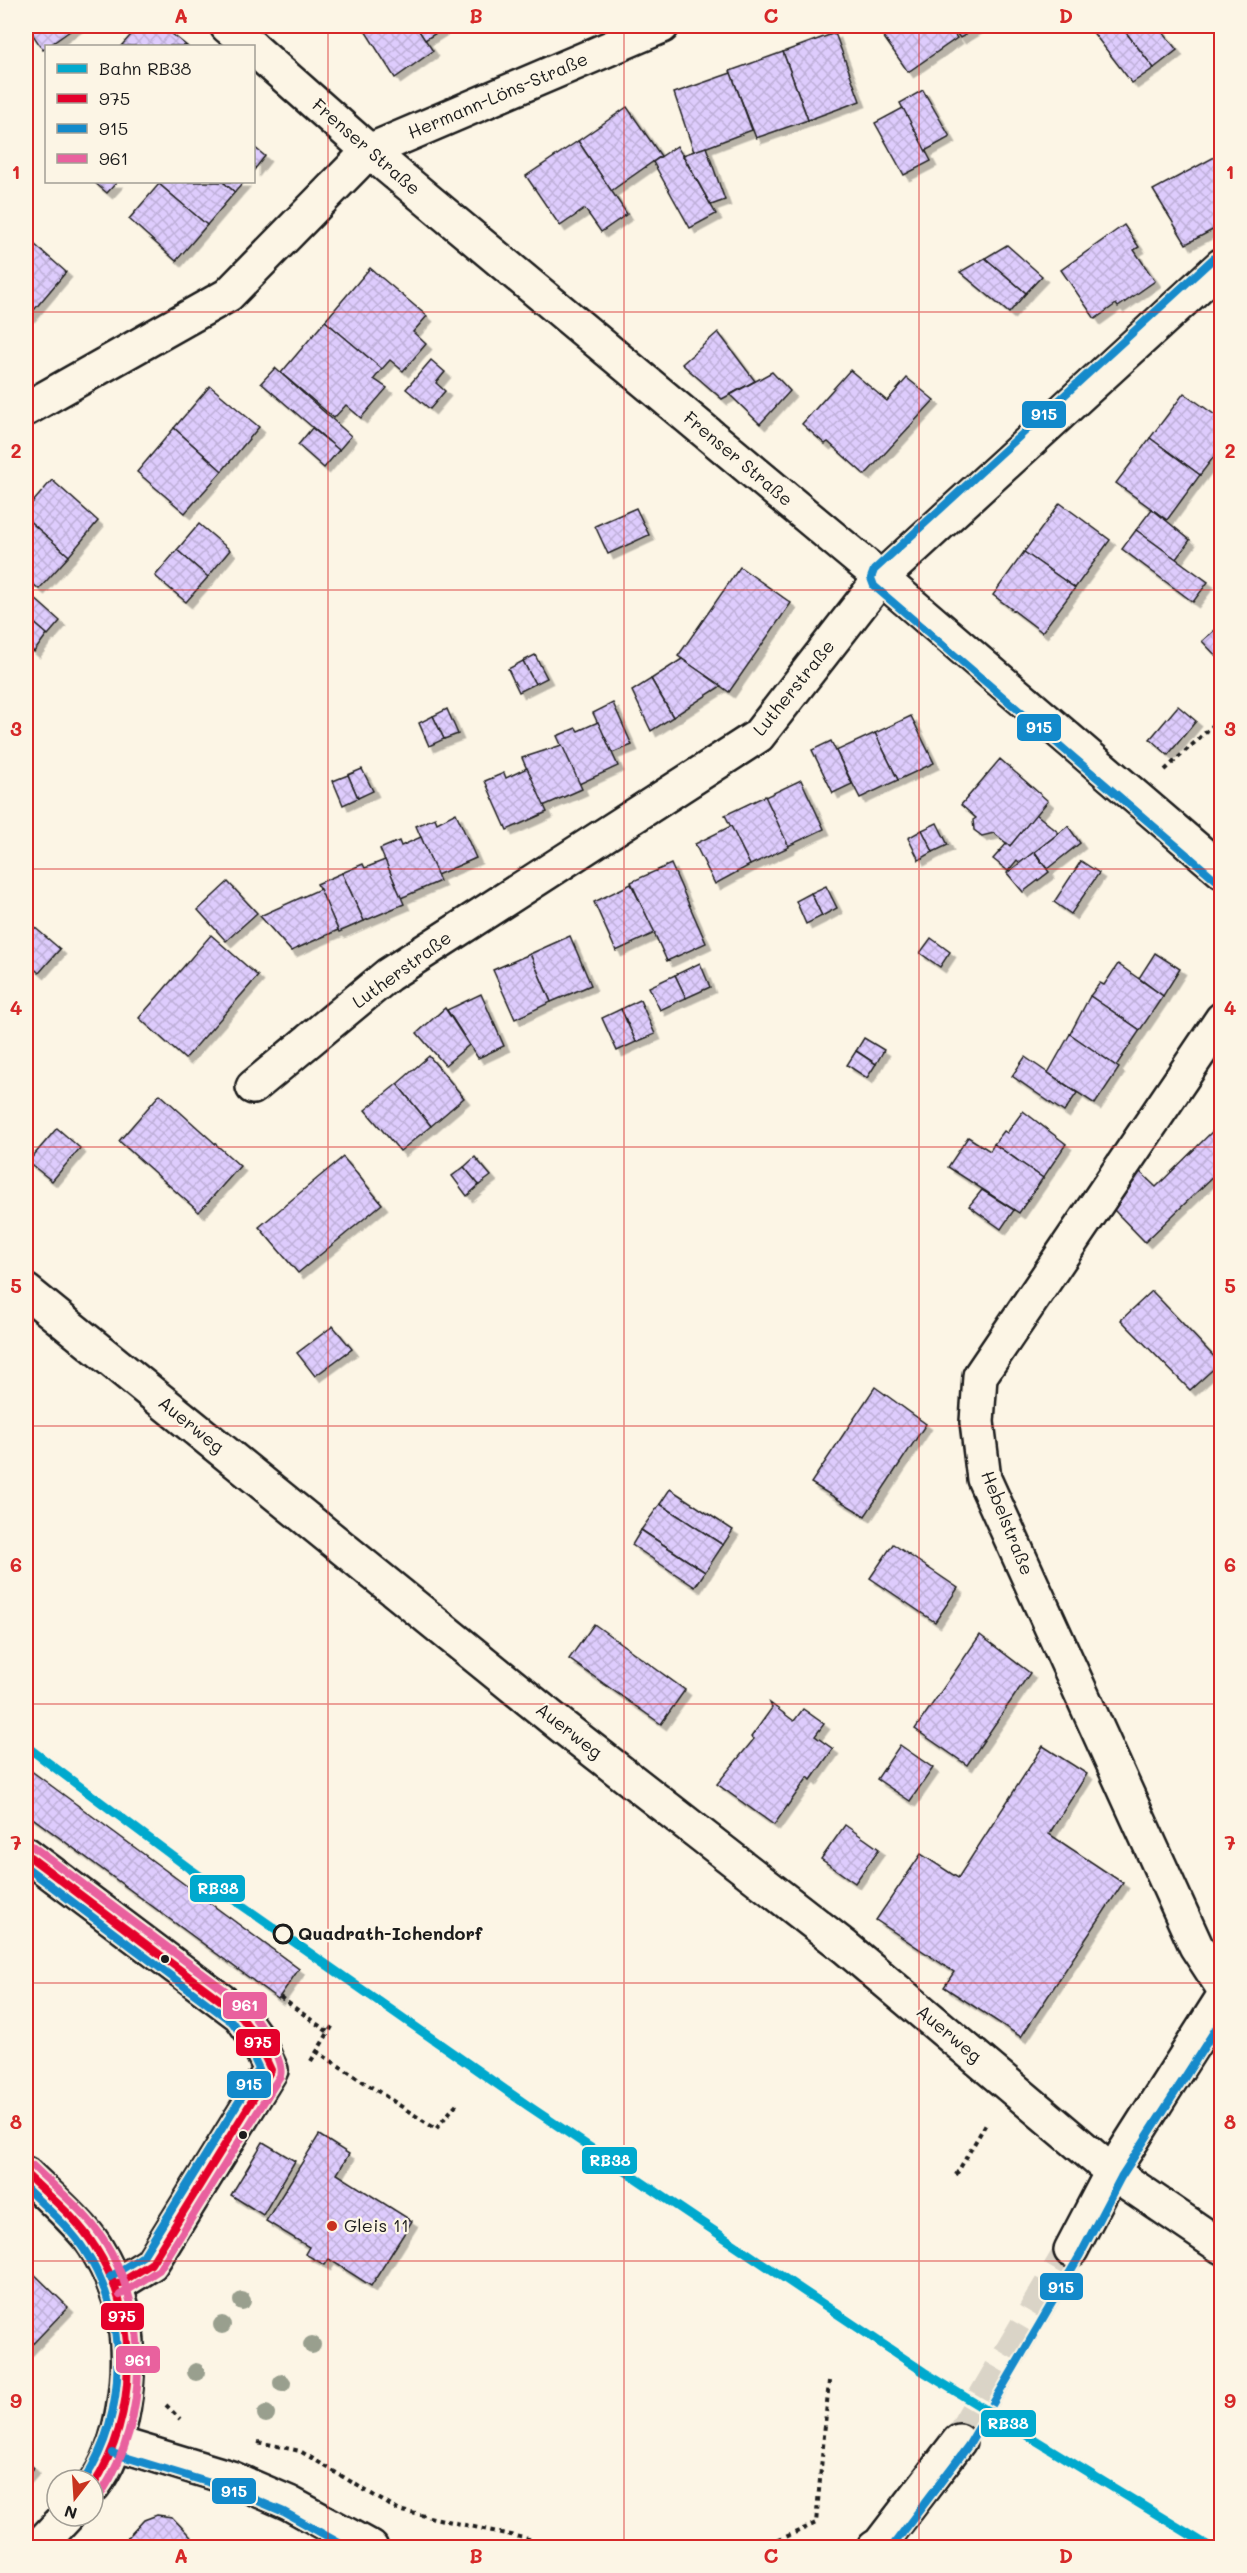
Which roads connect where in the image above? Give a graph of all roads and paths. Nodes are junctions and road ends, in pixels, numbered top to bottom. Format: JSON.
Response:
{"nodes":[{"id":1,"x":227,"y":26,"type":"edge"},
{"id":2,"x":662,"y":26,"type":"edge"},
{"id":3,"x":249,"y":45,"type":"edge"},
{"id":4,"x":255,"y":51,"type":"edge"},
{"id":5,"x":369,"y":151,"type":"junction"},
{"id":6,"x":1221,"y":265,"type":"edge"},
{"id":7,"x":26,"y":409,"type":"edge"},
{"id":8,"x":881,"y":578,"type":"junction"},
{"id":9,"x":1221,"y":717,"type":"edge"},
{"id":10,"x":1136,"y":798,"type":"junction"},
{"id":11,"x":1221,"y":871,"type":"edge"},
{"id":12,"x":1221,"y":1019,"type":"edge"},
{"id":13,"x":253,"y":1087,"type":"dead end"},
{"id":14,"x":26,"y":1291,"type":"edge"},
{"id":15,"x":26,"y":1854,"type":"edge"},
{"id":16,"x":1221,"y":1986,"type":"edge"},
{"id":17,"x":283,"y":1999,"type":"dead end"},
{"id":18,"x":1221,"y":1999,"type":"edge"},
{"id":19,"x":333,"y":2025,"type":"dead end"},
{"id":20,"x":328,"y":2032,"type":"junction"},
{"id":21,"x":1009,"y":2085,"type":"junction"},
{"id":22,"x":458,"y":2102,"type":"dead end"},
{"id":23,"x":1112,"y":2172,"type":"junction"},
{"id":24,"x":26,"y":2174,"type":"edge"},
{"id":25,"x":956,"y":2175,"type":"dead end"},
{"id":26,"x":1221,"y":2247,"type":"edge"},
{"id":27,"x":1071,"y":2250,"type":"tunnel mouth"},
{"id":28,"x":116,"y":2286,"type":"junction"},
{"id":29,"x":829,"y":2381,"type":"dead end"},
{"id":30,"x":164,"y":2403,"type":"dead end"},
{"id":31,"x":185,"y":2423,"type":"dead end"},
{"id":32,"x":249,"y":2441,"type":"dead end"},
{"id":33,"x":959,"y":2441,"type":"tunnel mouth"},
{"id":34,"x":115,"y":2444,"type":"junction"},
{"id":35,"x":105,"y":2471,"type":"edge"},
{"id":36,"x":55,"y":2528,"type":"edge"},
{"id":37,"x":37,"y":2547,"type":"edge"},
{"id":38,"x":371,"y":2547,"type":"edge"},
{"id":39,"x":547,"y":2547,"type":"edge"},
{"id":40,"x":762,"y":2547,"type":"edge"},
{"id":41,"x":874,"y":2547,"type":"edge"}],
"edges":[{"from":1,"to":3,"type":"street","name":"Frenser Straße"},
{"from":2,"to":5,"type":"street","name":"Hermann-Löns-Straße"},
{"from":4,"to":5,"type":"street","name":"Frenser Straße"},
{"from":5,"to":7,"type":"street","name":"Hermann-Löns-Straße"},
{"from":5,"to":8,"type":"street","name":"Frenser Straße"},
{"from":6,"to":8,"type":"street","name":"Lutherstraße"},
{"from":8,"to":10,"type":"street","name":"Frenser Straße"},
{"from":8,"to":13,"type":"street","name":"Lutherstraße"},
{"from":9,"to":10,"type":"path"},
{"from":10,"to":11,"type":"street","name":"Frenser Straße"},
{"from":12,"to":16,"type":"street","name":"Hebelstraße"},
{"from":14,"to":21,"type":"street","name":"Auerweg"},
{"from":15,"to":28,"type":"street"},
{"from":17,"to":20,"type":"path"},
{"from":18,"to":23,"type":"street"},
{"from":19,"to":20,"type":"path"},
{"from":20,"to":22,"type":"path"},
{"from":21,"to":23,"type":"street","name":"Auerweg"},
{"from":21,"to":25,"type":"path"},
{"from":23,"to":26,"type":"street","name":"Auerweg"},
{"from":23,"to":27,"type":"street"},
{"from":24,"to":28,"type":"street"},
{"from":28,"to":34,"type":"street"},
{"from":29,"to":40,"type":"path"},
{"from":30,"to":31,"type":"path"},
{"from":32,"to":39,"type":"path"},
{"from":33,"to":41,"type":"street"},
{"from":34,"to":35,"type":"street"},
{"from":34,"to":38,"type":"street"},
{"from":36,"to":37,"type":"street"}]}
